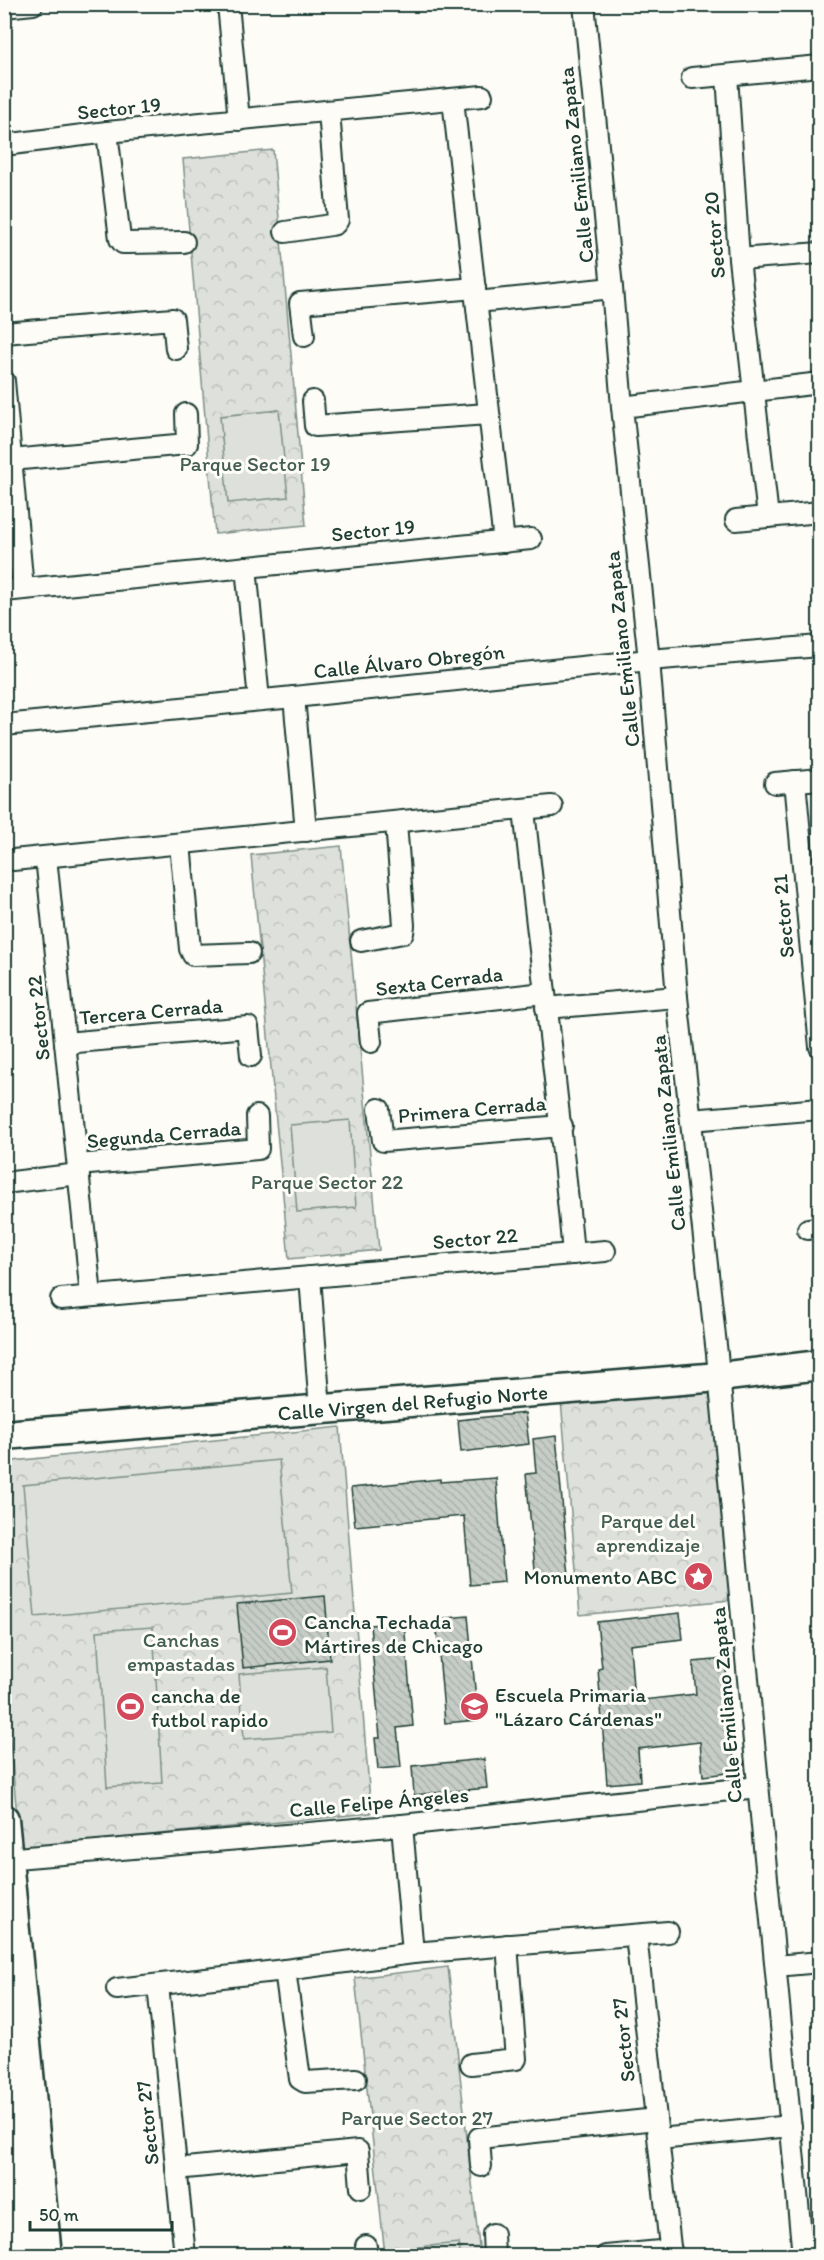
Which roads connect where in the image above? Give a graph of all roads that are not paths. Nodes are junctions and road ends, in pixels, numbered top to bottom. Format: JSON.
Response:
{"nodes":[{"id":1,"x":33,"y":4,"type":"edge"},
{"id":2,"x":228,"y":4,"type":"edge"},
{"id":3,"x":584,"y":4,"type":"edge"},
{"id":4,"x":4,"y":8,"type":"edge"},
{"id":5,"x":819,"y":66,"type":"edge"},
{"id":6,"x":727,"y":75,"type":"junction"},
{"id":7,"x":692,"y":78,"type":"dead end"},
{"id":8,"x":482,"y":96,"type":"dead end"},
{"id":9,"x":453,"y":100,"type":"junction"},
{"id":10,"x":329,"y":112,"type":"junction"},
{"id":11,"x":239,"y":120,"type":"junction"},
{"id":12,"x":107,"y":132,"type":"junction"},
{"id":13,"x":4,"y":145,"type":"edge"},
{"id":14,"x":285,"y":232,"type":"dead end"},
{"id":15,"x":184,"y":242,"type":"dead end"},
{"id":16,"x":819,"y":253,"type":"edge"},
{"id":17,"x":739,"y":259,"type":"junction"},
{"id":18,"x":612,"y":288,"type":"junction"},
{"id":19,"x":476,"y":295,"type":"junction"},
{"id":20,"x":4,"y":333,"type":"edge"},
{"id":21,"x":304,"y":336,"type":"dead end"},
{"id":22,"x":176,"y":349,"type":"dead end"},
{"id":23,"x":4,"y":381,"type":"edge"},
{"id":24,"x":819,"y":384,"type":"edge"},
{"id":25,"x":754,"y":390,"type":"junction"},
{"id":26,"x":313,"y":401,"type":"dead end"},
{"id":27,"x":622,"y":407,"type":"junction"},
{"id":28,"x":186,"y":414,"type":"dead end"},
{"id":29,"x":488,"y":414,"type":"junction"},
{"id":30,"x":9,"y":465,"type":"edge"},
{"id":31,"x":819,"y":512,"type":"edge"},
{"id":32,"x":768,"y":517,"type":"junction"},
{"id":33,"x":736,"y":520,"type":"dead end"},
{"id":34,"x":531,"y":539,"type":"dead end"},
{"id":35,"x":504,"y":542,"type":"junction"},
{"id":36,"x":246,"y":567,"type":"junction"},
{"id":37,"x":14,"y":590,"type":"edge"},
{"id":38,"x":819,"y":646,"type":"edge"},
{"id":39,"x":649,"y":660,"type":"junction"},
{"id":40,"x":294,"y":697,"type":"junction"},
{"id":41,"x":259,"y":700,"type":"junction"},
{"id":42,"x":4,"y":725,"type":"edge"},
{"id":43,"x":819,"y":779,"type":"edge"},
{"id":44,"x":552,"y":806,"type":"dead end"},
{"id":45,"x":524,"y":810,"type":"junction"},
{"id":46,"x":396,"y":823,"type":"junction"},
{"id":47,"x":306,"y":831,"type":"junction"},
{"id":48,"x":180,"y":844,"type":"junction"},
{"id":49,"x":46,"y":857,"type":"junction"},
{"id":50,"x":13,"y":860,"type":"dead end"},
{"id":51,"x":361,"y":940,"type":"dead end"},
{"id":52,"x":249,"y":953,"type":"dead end"},
{"id":53,"x":816,"y":969,"type":"edge"},
{"id":54,"x":677,"y":997,"type":"junction"},
{"id":55,"x":545,"y":1000,"type":"junction"},
{"id":56,"x":371,"y":1042,"type":"dead end"},
{"id":57,"x":65,"y":1043,"type":"junction"},
{"id":58,"x":819,"y":1047,"type":"edge"},
{"id":59,"x":251,"y":1056,"type":"dead end"},
{"id":60,"x":379,"y":1109,"type":"dead end"},
{"id":61,"x":819,"y":1109,"type":"edge"},
{"id":62,"x":257,"y":1116,"type":"dead end"},
{"id":63,"x":691,"y":1120,"type":"junction"},
{"id":64,"x":562,"y":1126,"type":"junction"},
{"id":65,"x":78,"y":1170,"type":"junction"},
{"id":66,"x":4,"y":1183,"type":"edge"},
{"id":67,"x":604,"y":1251,"type":"dead end"},
{"id":68,"x":573,"y":1254,"type":"junction"},
{"id":69,"x":310,"y":1276,"type":"junction"},
{"id":70,"x":91,"y":1296,"type":"junction"},
{"id":71,"x":61,"y":1299,"type":"dead end"},
{"id":72,"x":819,"y":1365,"type":"edge"},
{"id":73,"x":719,"y":1377,"type":"junction"},
{"id":74,"x":320,"y":1409,"type":"junction"},
{"id":75,"x":4,"y":1435,"type":"edge"},
{"id":76,"x":758,"y":1787,"type":"junction"},
{"id":77,"x":4,"y":1819,"type":"edge"},
{"id":78,"x":402,"y":1825,"type":"junction"},
{"id":79,"x":6,"y":1859,"type":"edge"},
{"id":80,"x":668,"y":1932,"type":"dead end"},
{"id":81,"x":636,"y":1935,"type":"junction"},
{"id":82,"x":507,"y":1945,"type":"junction"},
{"id":83,"x":413,"y":1953,"type":"junction"},
{"id":84,"x":819,"y":1962,"type":"edge"},
{"id":85,"x":776,"y":1966,"type":"junction"},
{"id":86,"x":285,"y":1970,"type":"junction"},
{"id":87,"x":158,"y":1985,"type":"junction"},
{"id":88,"x":117,"y":1989,"type":"dead end"},
{"id":89,"x":471,"y":2064,"type":"dead end"},
{"id":90,"x":4,"y":2079,"type":"edge"},
{"id":91,"x":356,"y":2079,"type":"dead end"},
{"id":92,"x":656,"y":2119,"type":"junction"},
{"id":93,"x":791,"y":2126,"type":"junction"},
{"id":94,"x":659,"y":2139,"type":"junction"},
{"id":95,"x":8,"y":2154,"type":"edge"},
{"id":96,"x":481,"y":2166,"type":"dead end"},
{"id":97,"x":176,"y":2169,"type":"junction"},
{"id":98,"x":361,"y":2188,"type":"dead end"},
{"id":99,"x":493,"y":2234,"type":"dead end"},
{"id":100,"x":671,"y":2253,"type":"edge"},
{"id":101,"x":21,"y":2256,"type":"edge"},
{"id":102,"x":47,"y":2256,"type":"edge"},
{"id":103,"x":184,"y":2256,"type":"edge"},
{"id":104,"x":494,"y":2256,"type":"edge"},
{"id":105,"x":606,"y":2256,"type":"edge"},
{"id":106,"x":804,"y":2256,"type":"edge"}],
"edges":[{"from":1,"to":4,"type":"street"},
{"from":2,"to":11,"type":"street"},
{"from":3,"to":18,"type":"street","name":"Calle Emiliano Zapata"},
{"from":5,"to":6,"type":"street"},
{"from":6,"to":7,"type":"street"},
{"from":6,"to":17,"type":"street","name":"Sector 20"},
{"from":8,"to":9,"type":"street","name":"Sector 19"},
{"from":9,"to":10,"type":"street","name":"Sector 19"},
{"from":9,"to":19,"type":"street"},
{"from":10,"to":11,"type":"street","name":"Sector 19"},
{"from":10,"to":14,"type":"street"},
{"from":11,"to":12,"type":"street","name":"Sector 19"},
{"from":12,"to":13,"type":"street","name":"Sector 19"},
{"from":12,"to":15,"type":"street"},
{"from":16,"to":17,"type":"street"},
{"from":17,"to":25,"type":"street","name":"Sector 20"},
{"from":18,"to":19,"type":"street"},
{"from":18,"to":27,"type":"street","name":"Calle Emiliano Zapata"},
{"from":19,"to":21,"type":"street"},
{"from":19,"to":29,"type":"street"},
{"from":20,"to":22,"type":"street"},
{"from":23,"to":30,"type":"street","name":"Sector 19"},
{"from":24,"to":25,"type":"street"},
{"from":25,"to":27,"type":"street"},
{"from":25,"to":32,"type":"street","name":"Sector 20"},
{"from":26,"to":29,"type":"street"},
{"from":27,"to":39,"type":"street","name":"Calle Emiliano Zapata"},
{"from":28,"to":30,"type":"street"},
{"from":29,"to":35,"type":"street"},
{"from":30,"to":37,"type":"street","name":"Sector 19"},
{"from":31,"to":32,"type":"street"},
{"from":32,"to":33,"type":"street"},
{"from":34,"to":35,"type":"street","name":"Sector 19"},
{"from":35,"to":36,"type":"street","name":"Sector 19"},
{"from":36,"to":37,"type":"street","name":"Sector 19"},
{"from":36,"to":41,"type":"street"},
{"from":38,"to":39,"type":"street","name":"Calle Álvaro Obregón"},
{"from":39,"to":40,"type":"street","name":"Calle Álvaro Obregón"},
{"from":39,"to":54,"type":"street","name":"Calle Emiliano Zapata"},
{"from":40,"to":41,"type":"street","name":"Calle Álvaro Obregón"},
{"from":40,"to":47,"type":"street"},
{"from":41,"to":42,"type":"street","name":"Calle Álvaro Obregón"},
{"from":43,"to":53,"type":"street","name":"Sector 21"},
{"from":44,"to":45,"type":"street"},
{"from":45,"to":46,"type":"street"},
{"from":45,"to":55,"type":"street"},
{"from":46,"to":47,"type":"street"},
{"from":46,"to":51,"type":"street"},
{"from":47,"to":48,"type":"street"},
{"from":48,"to":49,"type":"street"},
{"from":48,"to":52,"type":"street"},
{"from":49,"to":50,"type":"street"},
{"from":49,"to":57,"type":"street","name":"Sector 22"},
{"from":53,"to":58,"type":"street","name":"Sector 21"},
{"from":54,"to":55,"type":"street"},
{"from":54,"to":63,"type":"street","name":"Calle Emiliano Zapata"},
{"from":55,"to":56,"type":"street","name":"Sexta Cerrada"},
{"from":55,"to":64,"type":"street"},
{"from":57,"to":59,"type":"street","name":"Tercera Cerrada"},
{"from":57,"to":65,"type":"street","name":"Sector 22"},
{"from":60,"to":64,"type":"street","name":"Primera Cerrada"},
{"from":61,"to":63,"type":"street"},
{"from":62,"to":65,"type":"street","name":"Segunda Cerrada"},
{"from":63,"to":73,"type":"street","name":"Calle Emiliano Zapata"},
{"from":64,"to":68,"type":"street"},
{"from":65,"to":66,"type":"street"},
{"from":65,"to":70,"type":"street","name":"Sector 22"},
{"from":67,"to":68,"type":"street","name":"Sector 22"},
{"from":68,"to":69,"type":"street","name":"Sector 22"},
{"from":69,"to":70,"type":"street","name":"Sector 22"},
{"from":69,"to":74,"type":"street"},
{"from":70,"to":71,"type":"street","name":"Sector 22"},
{"from":72,"to":73,"type":"street","name":"Calle Virgen del Refugio Norte"},
{"from":73,"to":74,"type":"street","name":"Calle Virgen del Refugio Norte"},
{"from":73,"to":76,"type":"street","name":"Calle Emiliano Zapata"},
{"from":74,"to":75,"type":"street","name":"Calle Virgen del Refugio Norte"},
{"from":76,"to":78,"type":"street","name":"Calle Felipe Ángeles"},
{"from":76,"to":85,"type":"street","name":"Calle Emiliano Zapata"},
{"from":77,"to":79,"type":"street"},
{"from":78,"to":79,"type":"street","name":"Calle Felipe Ángeles"},
{"from":78,"to":83,"type":"street"},
{"from":79,"to":102,"type":"street"},
{"from":80,"to":81,"type":"street"},
{"from":81,"to":82,"type":"street"},
{"from":81,"to":92,"type":"street","name":"Sector 27"},
{"from":82,"to":83,"type":"street"},
{"from":82,"to":89,"type":"street"},
{"from":83,"to":86,"type":"street"},
{"from":84,"to":85,"type":"street"},
{"from":85,"to":93,"type":"street","name":"Calle Emiliano Zapata"},
{"from":86,"to":87,"type":"street"},
{"from":86,"to":91,"type":"street"},
{"from":87,"to":88,"type":"street"},
{"from":87,"to":97,"type":"street","name":"Sector 27"},
{"from":90,"to":95,"type":"street"},
{"from":92,"to":94,"type":"street","name":"Sector 27"},
{"from":92,"to":96,"type":"street"},
{"from":93,"to":94,"type":"street"},
{"from":93,"to":106,"type":"street","name":"Calle Emiliano Zapata"},
{"from":94,"to":100,"type":"street","name":"Sector 27"},
{"from":95,"to":101,"type":"street"},
{"from":97,"to":98,"type":"street"},
{"from":97,"to":103,"type":"street","name":"Sector 27"},
{"from":99,"to":104,"type":"street"},
{"from":100,"to":105,"type":"street"}]}
